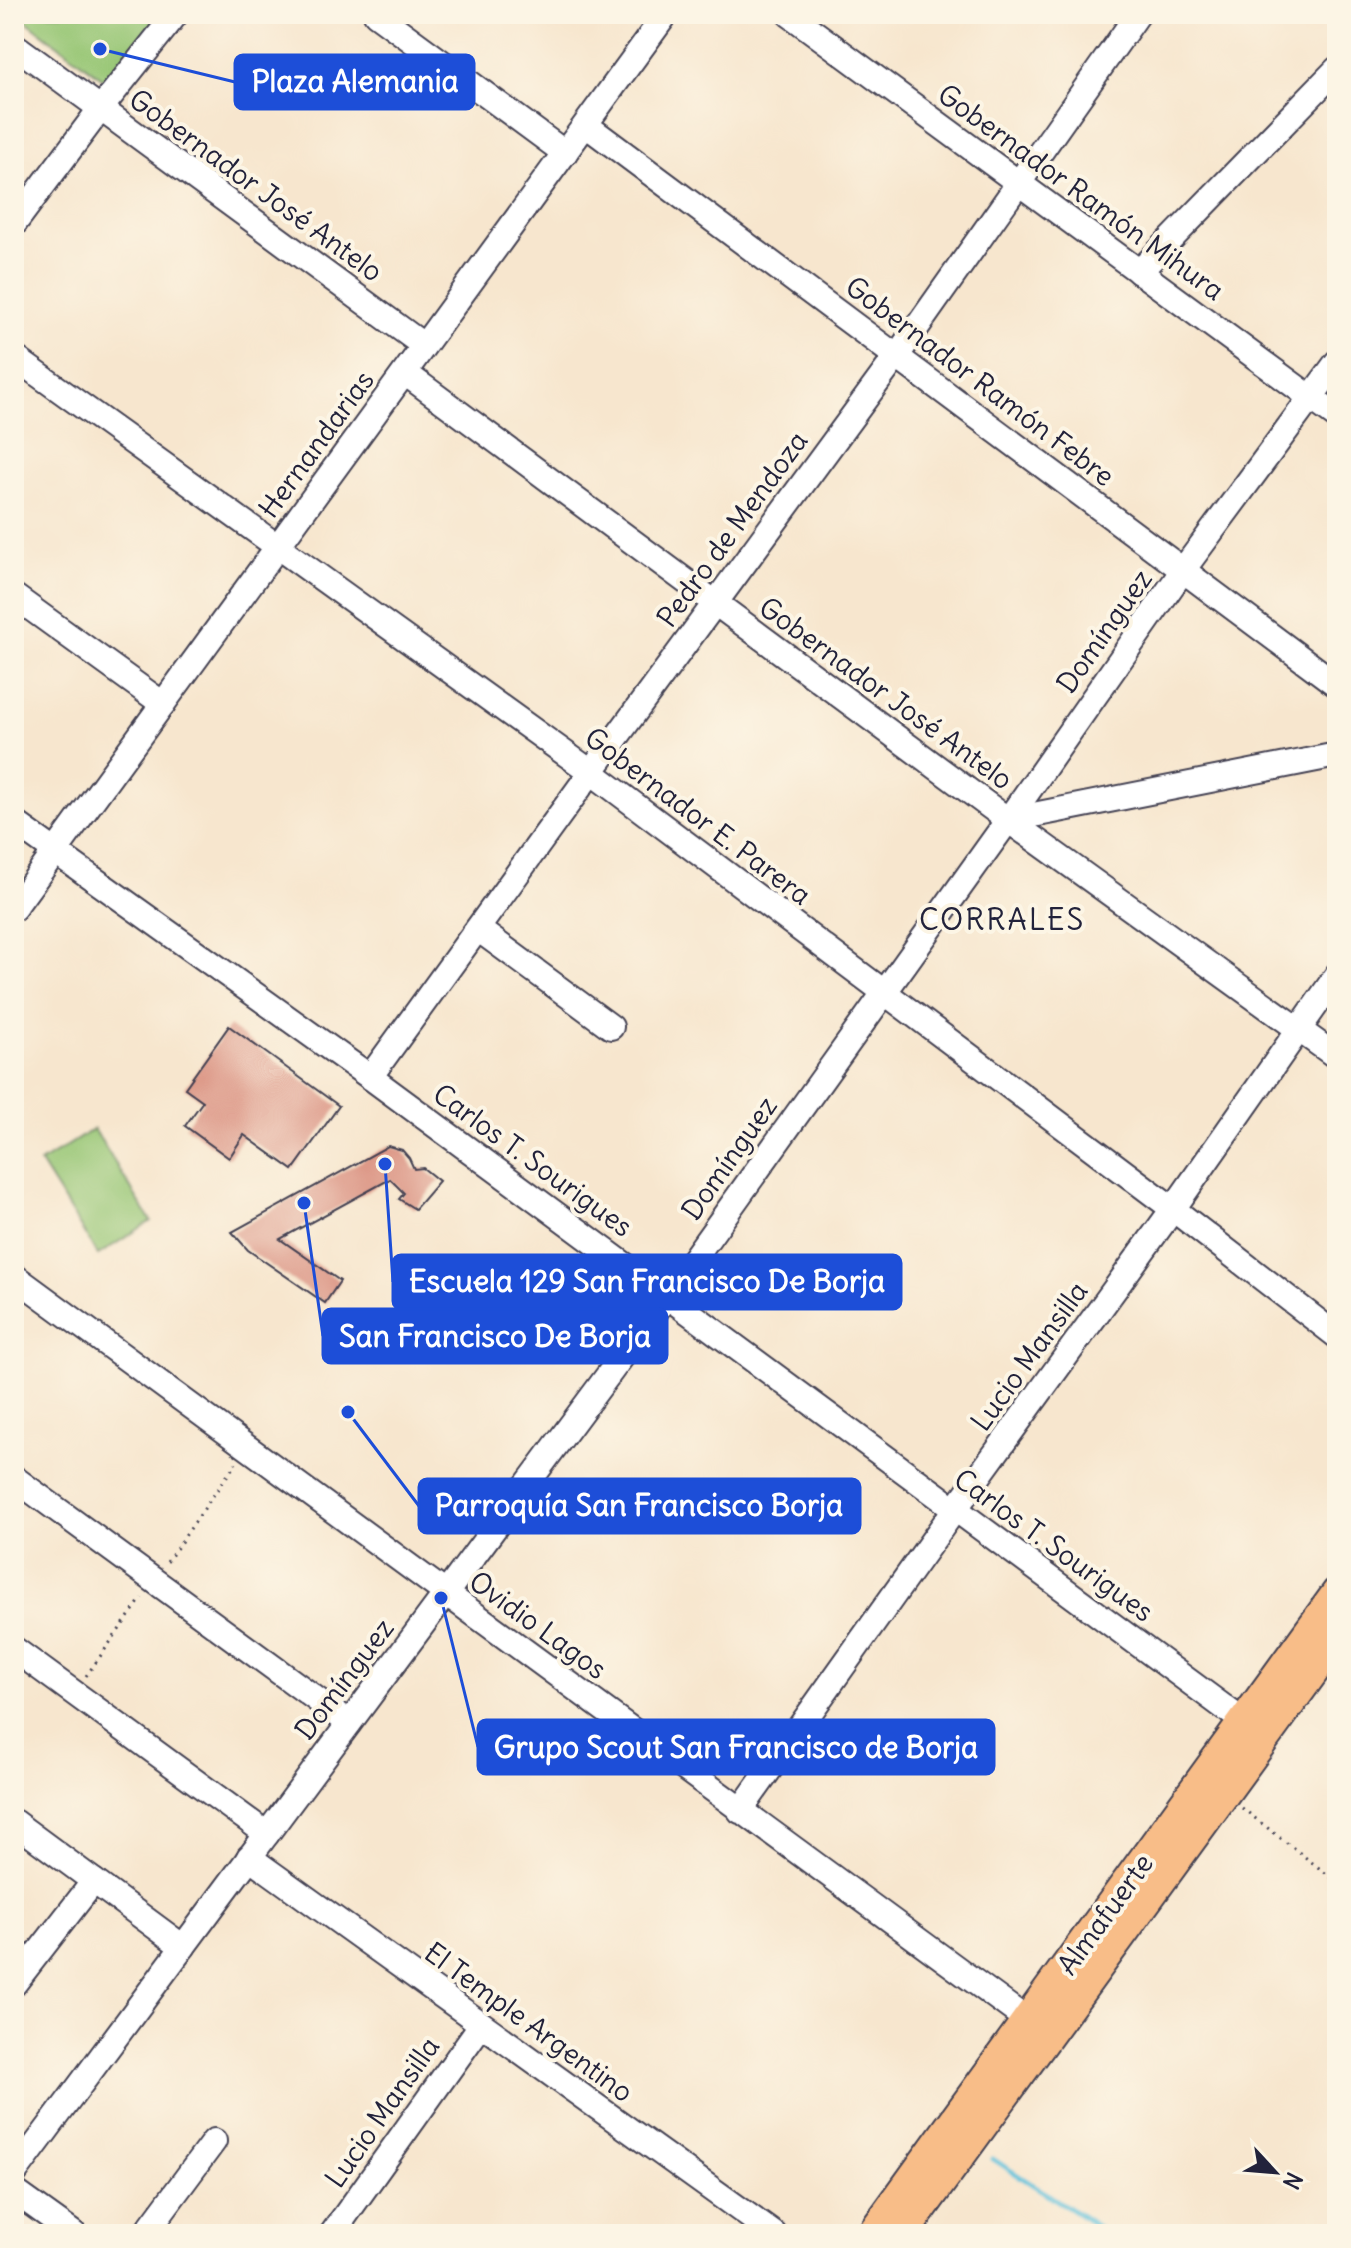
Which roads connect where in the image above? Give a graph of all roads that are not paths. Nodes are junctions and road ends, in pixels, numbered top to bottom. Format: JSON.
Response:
{"nodes":[{"id":1,"x":176,"y":14,"type":"edge"},
{"id":2,"x":376,"y":14,"type":"edge"},
{"id":3,"x":666,"y":14,"type":"edge"},
{"id":4,"x":789,"y":14,"type":"edge"},
{"id":5,"x":1138,"y":14,"type":"edge"},
{"id":6,"x":14,"y":45,"type":"edge"},
{"id":7,"x":1337,"y":69,"type":"edge"},
{"id":8,"x":101,"y":108,"type":"junction"},
{"id":9,"x":586,"y":125,"type":"junction"},
{"id":10,"x":565,"y":153,"type":"junction"},
{"id":11,"x":1019,"y":182,"type":"junction"},
{"id":12,"x":14,"y":224,"type":"edge"},
{"id":13,"x":1139,"y":272,"type":"junction"},
{"id":14,"x":423,"y":345,"type":"junction"},
{"id":15,"x":14,"y":357,"type":"edge"},
{"id":16,"x":896,"y":357,"type":"junction"},
{"id":17,"x":1337,"y":362,"type":"edge"},
{"id":18,"x":405,"y":373,"type":"junction"},
{"id":19,"x":1310,"y":397,"type":"junction"},
{"id":20,"x":1337,"y":417,"type":"edge"},
{"id":21,"x":279,"y":546,"type":"junction"},
{"id":22,"x":1183,"y":570,"type":"junction"},
{"id":23,"x":14,"y":596,"type":"edge"},
{"id":24,"x":714,"y":604,"type":"junction"},
{"id":25,"x":1337,"y":685,"type":"edge"},
{"id":26,"x":163,"y":704,"type":"junction"},
{"id":27,"x":1337,"y":755,"type":"edge"},
{"id":28,"x":591,"y":772,"type":"junction"},
{"id":29,"x":1008,"y":820,"type":"junction"},
{"id":30,"x":14,"y":822,"type":"edge"},
{"id":31,"x":56,"y":852,"type":"junction"},
{"id":32,"x":14,"y":908,"type":"edge"},
{"id":33,"x":478,"y":929,"type":"junction"},
{"id":34,"x":1337,"y":975,"type":"edge"},
{"id":35,"x":883,"y":993,"type":"junction"},
{"id":36,"x":611,"y":1027,"type":"dead end"},
{"id":37,"x":1299,"y":1029,"type":"junction"},
{"id":38,"x":1337,"y":1057,"type":"edge"},
{"id":39,"x":370,"y":1077,"type":"junction"},
{"id":40,"x":1173,"y":1209,"type":"junction"},
{"id":41,"x":14,"y":1276,"type":"edge"},
{"id":42,"x":667,"y":1296,"type":"junction"},
{"id":43,"x":1337,"y":1336,"type":"edge"},
{"id":44,"x":14,"y":1478,"type":"edge"},
{"id":45,"x":955,"y":1509,"type":"junction"},
{"id":46,"x":1337,"y":1593,"type":"edge"},
{"id":47,"x":445,"y":1594,"type":"junction"},
{"id":48,"x":1337,"y":1639,"type":"edge"},
{"id":49,"x":14,"y":1649,"type":"edge"},
{"id":50,"x":1244,"y":1722,"type":"junction"},
{"id":51,"x":349,"y":1723,"type":"junction"},
{"id":52,"x":740,"y":1811,"type":"junction"},
{"id":53,"x":14,"y":1822,"type":"edge"},
{"id":54,"x":267,"y":1834,"type":"junction"},
{"id":55,"x":249,"y":1857,"type":"junction"},
{"id":56,"x":94,"y":1881,"type":"junction"},
{"id":57,"x":183,"y":1947,"type":"junction"},
{"id":58,"x":14,"y":1984,"type":"edge"},
{"id":59,"x":1027,"y":2020,"type":"junction"},
{"id":60,"x":481,"y":2025,"type":"junction"},
{"id":61,"x":214,"y":2141,"type":"dead end"},
{"id":62,"x":14,"y":2174,"type":"edge"},
{"id":63,"x":14,"y":2191,"type":"edge"},
{"id":64,"x":74,"y":2234,"type":"edge"},
{"id":65,"x":145,"y":2234,"type":"edge"},
{"id":66,"x":332,"y":2234,"type":"edge"},
{"id":67,"x":774,"y":2234,"type":"edge"},
{"id":68,"x":872,"y":2234,"type":"edge"},
{"id":69,"x":903,"y":2234,"type":"edge"}],
"edges":[{"from":1,"to":8,"type":"street"},
{"from":2,"to":10,"type":"street"},
{"from":3,"to":9,"type":"street","name":"Hernandarias"},
{"from":4,"to":11,"type":"street","name":"Gobernador Ramón Mihura"},
{"from":5,"to":11,"type":"street","name":"Pedro de Mendoza"},
{"from":6,"to":8,"type":"street","name":"Gobernador José Antelo"},
{"from":7,"to":13,"type":"street"},
{"from":8,"to":12,"type":"street"},
{"from":8,"to":14,"type":"street","name":"Gobernador José Antelo"},
{"from":9,"to":10,"type":"street","name":"Hernandarias"},
{"from":9,"to":16,"type":"street","name":"Gobernador Ramón Febre"},
{"from":10,"to":14,"type":"street","name":"Hernandarias"},
{"from":11,"to":13,"type":"street","name":"Gobernador Ramón Mihura"},
{"from":11,"to":16,"type":"street","name":"Pedro de Mendoza"},
{"from":13,"to":19,"type":"street","name":"Gobernador Ramón Mihura"},
{"from":14,"to":18,"type":"street","name":"Hernandarias"},
{"from":15,"to":21,"type":"street","name":"Gobernador E. Parera"},
{"from":16,"to":22,"type":"street","name":"Gobernador Ramón Febre"},
{"from":16,"to":24,"type":"street","name":"Pedro de Mendoza"},
{"from":17,"to":19,"type":"street","name":"Domínguez"},
{"from":18,"to":21,"type":"street","name":"Hernandarias"},
{"from":18,"to":24,"type":"street","name":"Gobernador José Antelo"},
{"from":19,"to":20,"type":"street","name":"Gobernador Ramón Mihura"},
{"from":19,"to":22,"type":"street","name":"Domínguez"},
{"from":21,"to":26,"type":"street","name":"Hernandarias"},
{"from":21,"to":28,"type":"street","name":"Gobernador E. Parera"},
{"from":22,"to":25,"type":"street","name":"Gobernador Ramón Febre"},
{"from":22,"to":29,"type":"street","name":"Domínguez"},
{"from":23,"to":26,"type":"street"},
{"from":24,"to":28,"type":"street","name":"Pedro de Mendoza"},
{"from":24,"to":29,"type":"street","name":"Gobernador José Antelo"},
{"from":26,"to":31,"type":"street","name":"Hernandarias"},
{"from":27,"to":29,"type":"street"},
{"from":28,"to":33,"type":"street","name":"Pedro de Mendoza"},
{"from":28,"to":35,"type":"street","name":"Gobernador E. Parera"},
{"from":29,"to":35,"type":"street","name":"Domínguez"},
{"from":29,"to":37,"type":"street","name":"Gobernador José Antelo"},
{"from":30,"to":31,"type":"street","name":"Carlos T. Sourigues"},
{"from":31,"to":32,"type":"street","name":"Hernandarias"},
{"from":31,"to":39,"type":"street","name":"Carlos T. Sourigues"},
{"from":33,"to":36,"type":"street"},
{"from":33,"to":39,"type":"street","name":"Pedro de Mendoza"},
{"from":34,"to":37,"type":"street","name":"Lucio Mansilla"},
{"from":35,"to":40,"type":"street","name":"Gobernador E. Parera"},
{"from":35,"to":42,"type":"street","name":"Domínguez"},
{"from":37,"to":38,"type":"street","name":"Gobernador José Antelo"},
{"from":37,"to":40,"type":"street","name":"Lucio Mansilla"},
{"from":39,"to":42,"type":"street","name":"Carlos T. Sourigues"},
{"from":40,"to":43,"type":"street","name":"Gobernador E. Parera"},
{"from":40,"to":45,"type":"street","name":"Lucio Mansilla"},
{"from":41,"to":47,"type":"street","name":"Ovidio Lagos"},
{"from":42,"to":45,"type":"street","name":"Carlos T. Sourigues"},
{"from":42,"to":47,"type":"street","name":"Domínguez"},
{"from":44,"to":51,"type":"street"},
{"from":45,"to":50,"type":"street","name":"Carlos T. Sourigues"},
{"from":45,"to":52,"type":"street","name":"Lucio Mansilla"},
{"from":46,"to":50,"type":"main road","name":"Almafuerte"},
{"from":47,"to":51,"type":"street","name":"Domínguez"},
{"from":47,"to":52,"type":"street","name":"Ovidio Lagos"},
{"from":48,"to":69,"type":"main road","name":"Almafuerte"},
{"from":49,"to":54,"type":"street"},
{"from":50,"to":59,"type":"main road","name":"Almafuerte"},
{"from":51,"to":54,"type":"street","name":"Domínguez"},
{"from":52,"to":59,"type":"street","name":"Ovidio Lagos"},
{"from":53,"to":56,"type":"street"},
{"from":54,"to":55,"type":"street","name":"Domínguez"},
{"from":55,"to":57,"type":"street","name":"Domínguez"},
{"from":55,"to":60,"type":"street","name":"El Temple Argentino"},
{"from":56,"to":57,"type":"street"},
{"from":56,"to":58,"type":"street"},
{"from":57,"to":62,"type":"street","name":"Domínguez"},
{"from":59,"to":68,"type":"main road","name":"Almafuerte"},
{"from":60,"to":66,"type":"street","name":"Lucio Mansilla"},
{"from":60,"to":67,"type":"street","name":"El Temple Argentino"},
{"from":61,"to":65,"type":"street"},
{"from":63,"to":64,"type":"street"}]}
